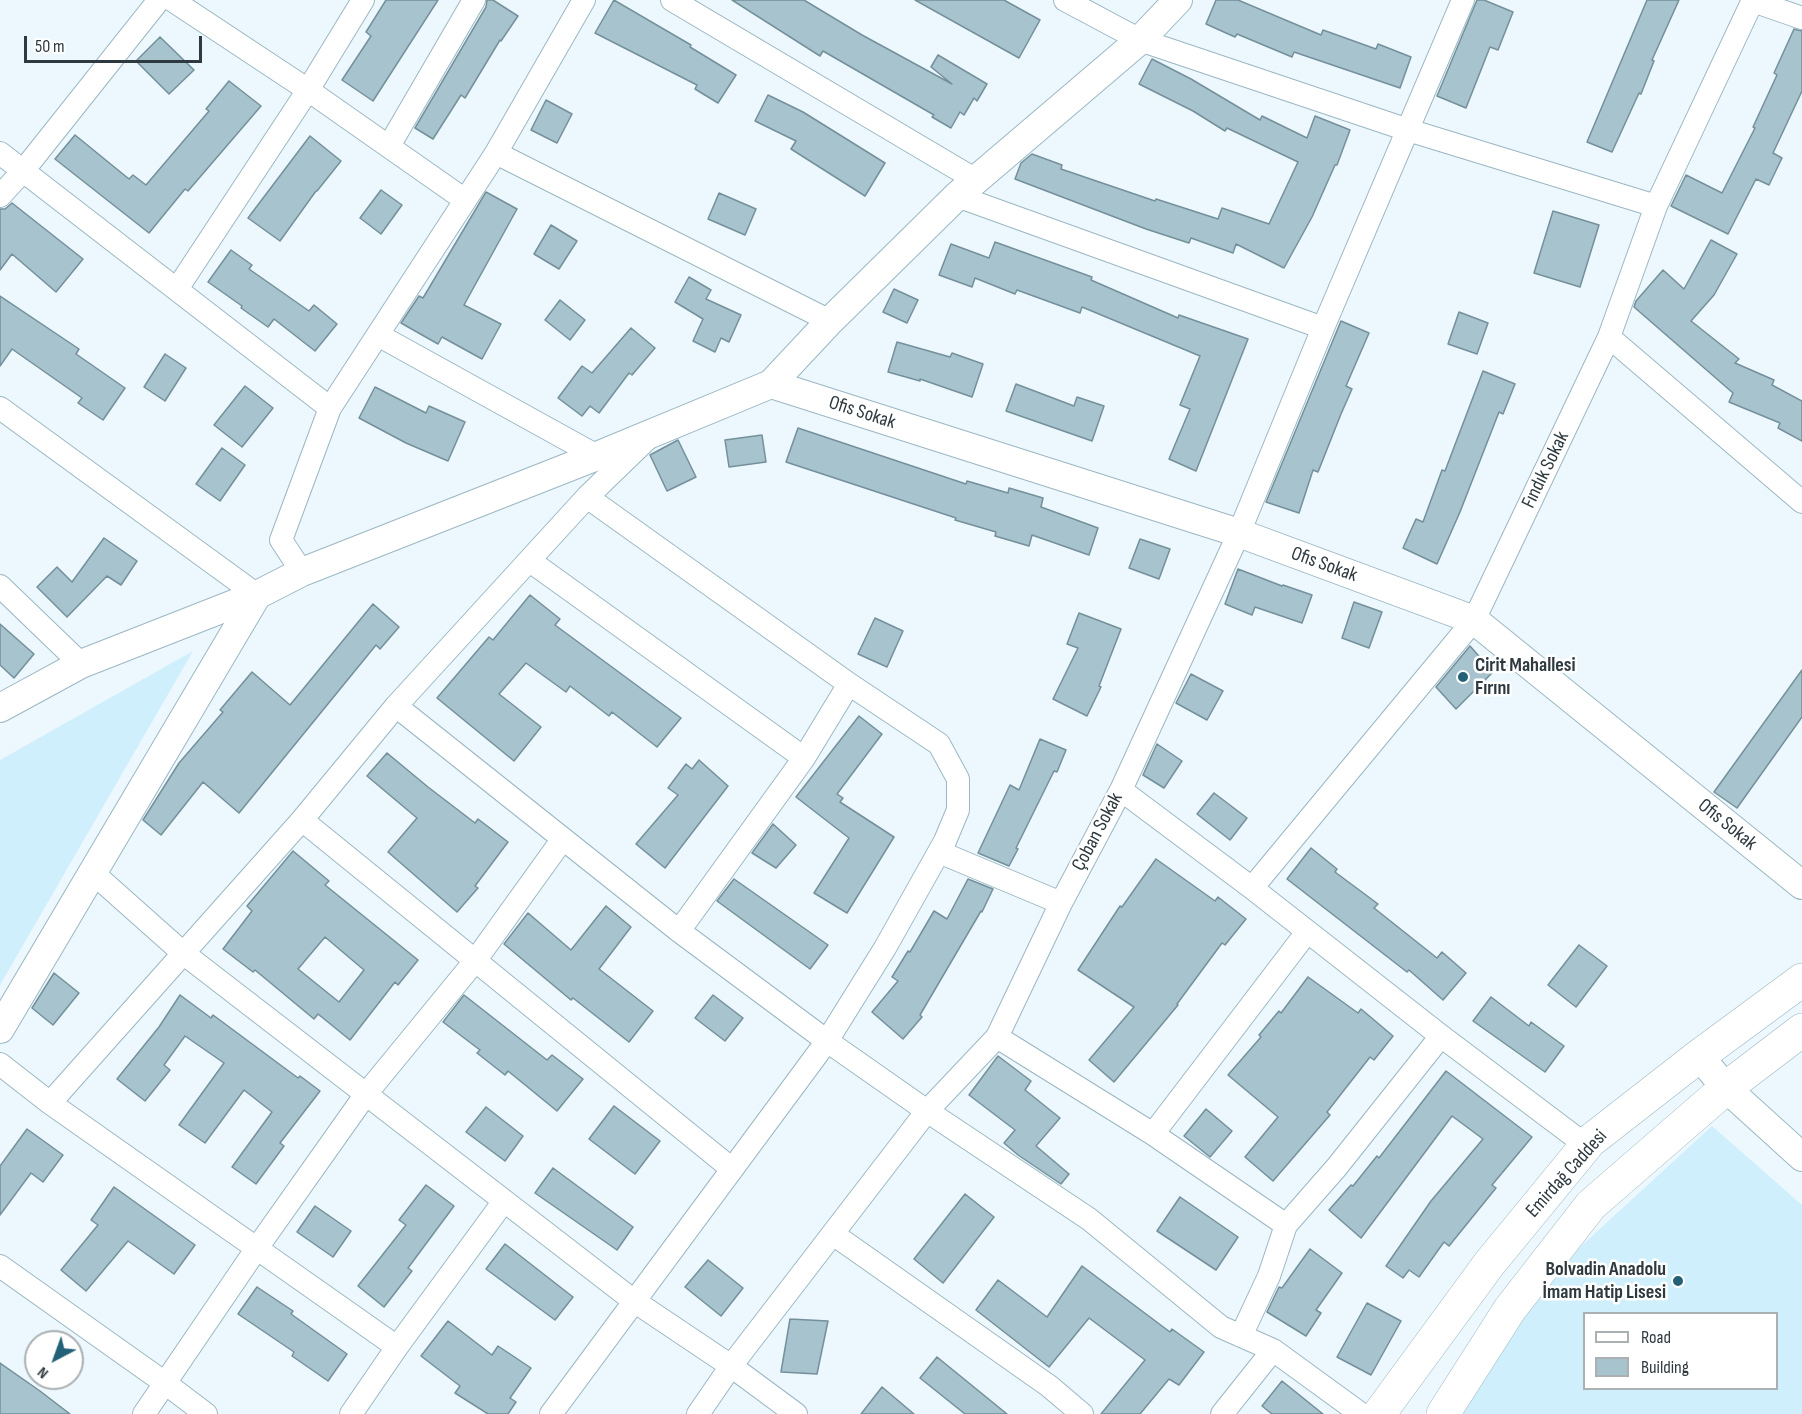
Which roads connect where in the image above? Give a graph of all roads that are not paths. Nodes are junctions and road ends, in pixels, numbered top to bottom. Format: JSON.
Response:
{"nodes":[{"id":1,"x":159,"y":0,"type":"edge"},
{"id":2,"x":172,"y":0,"type":"edge"},
{"id":3,"x":363,"y":0,"type":"edge"},
{"id":4,"x":474,"y":0,"type":"edge"},
{"id":5,"x":584,"y":0,"type":"edge"},
{"id":6,"x":672,"y":0,"type":"edge"},
{"id":7,"x":1065,"y":0,"type":"edge"},
{"id":8,"x":1178,"y":0,"type":"edge"},
{"id":9,"x":1463,"y":0,"type":"edge"},
{"id":10,"x":1753,"y":0,"type":"edge"},
{"id":11,"x":1802,"y":18,"type":"edge"},
{"id":12,"x":1140,"y":40,"type":"junction"},
{"id":13,"x":308,"y":90,"type":"junction"},
{"id":14,"x":1408,"y":129,"type":"junction"},
{"id":15,"x":389,"y":146,"type":"junction"},
{"id":16,"x":0,"y":153,"type":"edge"},
{"id":17,"x":496,"y":153,"type":"junction"},
{"id":18,"x":23,"y":171,"type":"junction"},
{"id":19,"x":966,"y":188,"type":"junction"},
{"id":20,"x":0,"y":196,"type":"edge"},
{"id":21,"x":465,"y":200,"type":"junction"},
{"id":22,"x":1656,"y":206,"type":"junction"},
{"id":23,"x":177,"y":289,"type":"junction"},
{"id":24,"x":830,"y":321,"type":"junction"},
{"id":25,"x":1323,"y":328,"type":"junction"},
{"id":26,"x":378,"y":335,"type":"junction"},
{"id":27,"x":1609,"y":337,"type":"junction"},
{"id":28,"x":771,"y":384,"type":"junction"},
{"id":29,"x":0,"y":408,"type":"edge"},
{"id":30,"x":330,"y":408,"type":"junction"},
{"id":31,"x":656,"y":431,"type":"junction"},
{"id":32,"x":597,"y":456,"type":"junction"},
{"id":33,"x":587,"y":497,"type":"junction"},
{"id":34,"x":1802,"y":502,"type":"edge"},
{"id":35,"x":1239,"y":534,"type":"junction"},
{"id":36,"x":530,"y":561,"type":"junction"},
{"id":37,"x":302,"y":572,"type":"junction"},
{"id":38,"x":0,"y":586,"type":"edge"},
{"id":39,"x":257,"y":594,"type":"junction"},
{"id":40,"x":1474,"y":620,"type":"junction"},
{"id":41,"x":81,"y":664,"type":"junction"},
{"id":42,"x":849,"y":684,"type":"junction"},
{"id":43,"x":396,"y":706,"type":"junction"},
{"id":44,"x":0,"y":708,"type":"edge"},
{"id":45,"x":804,"y":758,"type":"junction"},
{"id":46,"x":1121,"y":790,"type":"junction"},
{"id":47,"x":302,"y":820,"type":"junction"},
{"id":48,"x":562,"y":840,"type":"junction"},
{"id":49,"x":939,"y":852,"type":"junction"},
{"id":50,"x":92,"y":872,"type":"junction"},
{"id":51,"x":1802,"y":885,"type":"edge"},
{"id":52,"x":1252,"y":888,"type":"junction"},
{"id":53,"x":1061,"y":903,"type":"junction"},
{"id":54,"x":679,"y":931,"type":"junction"},
{"id":55,"x":1307,"y":932,"type":"junction"},
{"id":56,"x":183,"y":953,"type":"junction"},
{"id":57,"x":475,"y":961,"type":"junction"},
{"id":58,"x":1802,"y":980,"type":"edge"},
{"id":59,"x":0,"y":1029,"type":"edge"},
{"id":60,"x":1802,"y":1030,"type":"edge"},
{"id":61,"x":1440,"y":1036,"type":"junction"},
{"id":62,"x":998,"y":1037,"type":"junction"},
{"id":63,"x":827,"y":1041,"type":"junction"},
{"id":64,"x":1698,"y":1056,"type":"junction"},
{"id":65,"x":0,"y":1064,"type":"edge"},
{"id":66,"x":1726,"y":1088,"type":"junction"},
{"id":67,"x":366,"y":1094,"type":"junction"},
{"id":68,"x":50,"y":1103,"type":"junction"},
{"id":69,"x":927,"y":1111,"type":"junction"},
{"id":70,"x":1153,"y":1134,"type":"junction"},
{"id":71,"x":1587,"y":1146,"type":"junction"},
{"id":72,"x":1802,"y":1157,"type":"edge"},
{"id":73,"x":732,"y":1169,"type":"junction"},
{"id":74,"x":504,"y":1201,"type":"junction"},
{"id":75,"x":1286,"y":1225,"type":"junction"},
{"id":76,"x":833,"y":1234,"type":"junction"},
{"id":77,"x":257,"y":1248,"type":"junction"},
{"id":78,"x":0,"y":1266,"type":"edge"},
{"id":79,"x":634,"y":1302,"type":"junction"},
{"id":80,"x":1241,"y":1336,"type":"junction"},
{"id":81,"x":397,"y":1347,"type":"junction"},
{"id":82,"x":1273,"y":1350,"type":"junction"},
{"id":83,"x":731,"y":1366,"type":"junction"},
{"id":84,"x":165,"y":1383,"type":"junction"},
{"id":85,"x":144,"y":1414,"type":"edge"},
{"id":86,"x":206,"y":1414,"type":"edge"},
{"id":87,"x":351,"y":1414,"type":"edge"},
{"id":88,"x":551,"y":1414,"type":"edge"},
{"id":89,"x":698,"y":1414,"type":"edge"},
{"id":90,"x":796,"y":1414,"type":"edge"},
{"id":91,"x":1082,"y":1414,"type":"edge"},
{"id":92,"x":1222,"y":1414,"type":"edge"},
{"id":93,"x":1361,"y":1414,"type":"edge"},
{"id":94,"x":1379,"y":1414,"type":"edge"},
{"id":95,"x":1443,"y":1414,"type":"edge"}],
"edges":[{"from":1,"to":18,"type":"street"},
{"from":2,"to":13,"type":"street"},
{"from":3,"to":13,"type":"street"},
{"from":4,"to":15,"type":"street"},
{"from":5,"to":17,"type":"street"},
{"from":6,"to":19,"type":"street"},
{"from":7,"to":12,"type":"street"},
{"from":8,"to":12,"type":"street"},
{"from":9,"to":14,"type":"street","name":"Çoban Sokak"},
{"from":10,"to":11,"type":"street"},
{"from":10,"to":22,"type":"street","name":"Fındık Sokak"},
{"from":12,"to":14,"type":"street"},
{"from":12,"to":19,"type":"street"},
{"from":13,"to":15,"type":"street"},
{"from":13,"to":23,"type":"street"},
{"from":14,"to":22,"type":"street"},
{"from":14,"to":25,"type":"street","name":"Çoban Sokak"},
{"from":15,"to":21,"type":"street"},
{"from":16,"to":18,"type":"street"},
{"from":17,"to":21,"type":"street"},
{"from":17,"to":24,"type":"street"},
{"from":18,"to":20,"type":"street"},
{"from":18,"to":23,"type":"street"},
{"from":19,"to":24,"type":"street"},
{"from":19,"to":25,"type":"street"},
{"from":21,"to":26,"type":"street"},
{"from":22,"to":27,"type":"street","name":"Fındık Sokak"},
{"from":23,"to":30,"type":"street"},
{"from":24,"to":28,"type":"street"},
{"from":25,"to":35,"type":"street","name":"Çoban Sokak"},
{"from":26,"to":30,"type":"street"},
{"from":26,"to":32,"type":"street"},
{"from":27,"to":34,"type":"street"},
{"from":27,"to":40,"type":"street","name":"Fındık Sokak"},
{"from":28,"to":31,"type":"street"},
{"from":28,"to":35,"type":"street","name":"Ofis Sokak"},
{"from":29,"to":39,"type":"street"},
{"from":30,"to":37,"type":"street"},
{"from":31,"to":32,"type":"street"},
{"from":31,"to":33,"type":"street"},
{"from":32,"to":37,"type":"street"},
{"from":33,"to":36,"type":"street"},
{"from":33,"to":42,"type":"street"},
{"from":35,"to":40,"type":"street","name":"Ofis Sokak"},
{"from":35,"to":46,"type":"street","name":"Çoban Sokak"},
{"from":36,"to":43,"type":"street"},
{"from":36,"to":45,"type":"street"},
{"from":37,"to":39,"type":"street"},
{"from":38,"to":41,"type":"street"},
{"from":39,"to":41,"type":"street"},
{"from":39,"to":50,"type":"street"},
{"from":40,"to":51,"type":"street","name":"Ofis Sokak"},
{"from":40,"to":52,"type":"street","name":"Fındık Sokak"},
{"from":41,"to":44,"type":"street"},
{"from":42,"to":45,"type":"street"},
{"from":42,"to":49,"type":"street"},
{"from":43,"to":47,"type":"street"},
{"from":43,"to":48,"type":"street"},
{"from":45,"to":54,"type":"street"},
{"from":46,"to":52,"type":"street"},
{"from":46,"to":53,"type":"street","name":"Çoban Sokak"},
{"from":47,"to":56,"type":"street"},
{"from":47,"to":57,"type":"street"},
{"from":48,"to":54,"type":"street"},
{"from":48,"to":57,"type":"street"},
{"from":49,"to":53,"type":"street"},
{"from":49,"to":63,"type":"street"},
{"from":50,"to":56,"type":"street"},
{"from":50,"to":59,"type":"street"},
{"from":52,"to":55,"type":"street"},
{"from":53,"to":62,"type":"street","name":"Çoban Sokak"},
{"from":54,"to":63,"type":"street"},
{"from":55,"to":61,"type":"street"},
{"from":55,"to":70,"type":"street"},
{"from":56,"to":67,"type":"street"},
{"from":56,"to":68,"type":"street"},
{"from":57,"to":67,"type":"street"},
{"from":57,"to":73,"type":"street"},
{"from":58,"to":64,"type":"main road","name":"Emirdağ Caddesi"},
{"from":60,"to":66,"type":"main road","name":"Emirdağ Caddesi"},
{"from":61,"to":71,"type":"street"},
{"from":61,"to":75,"type":"street"},
{"from":62,"to":69,"type":"street","name":"Çoban Sokak"},
{"from":62,"to":70,"type":"street"},
{"from":63,"to":69,"type":"street"},
{"from":63,"to":73,"type":"street"},
{"from":64,"to":66,"type":"street"},
{"from":64,"to":71,"type":"main road","name":"Emirdağ Caddesi"},
{"from":65,"to":68,"type":"street"},
{"from":66,"to":72,"type":"street"},
{"from":66,"to":95,"type":"main road","name":"Emirdağ Caddesi"},
{"from":67,"to":74,"type":"street"},
{"from":67,"to":77,"type":"street"},
{"from":68,"to":77,"type":"street"},
{"from":69,"to":76,"type":"street","name":"Çoban Sokak"},
{"from":69,"to":80,"type":"street"},
{"from":70,"to":75,"type":"street"},
{"from":71,"to":94,"type":"main road","name":"Emirdağ Caddesi"},
{"from":73,"to":79,"type":"street"},
{"from":74,"to":79,"type":"street"},
{"from":74,"to":81,"type":"street"},
{"from":75,"to":80,"type":"street"},
{"from":76,"to":83,"type":"street","name":"Çoban Sokak"},
{"from":76,"to":91,"type":"street"},
{"from":77,"to":81,"type":"street"},
{"from":77,"to":84,"type":"street"},
{"from":78,"to":84,"type":"street"},
{"from":79,"to":83,"type":"street"},
{"from":79,"to":88,"type":"street"},
{"from":80,"to":82,"type":"street"},
{"from":81,"to":87,"type":"street"},
{"from":82,"to":92,"type":"street"},
{"from":82,"to":93,"type":"street"},
{"from":83,"to":89,"type":"street","name":"Çoban Sokak"},
{"from":83,"to":90,"type":"street"},
{"from":84,"to":85,"type":"street"},
{"from":84,"to":86,"type":"street"}]}
